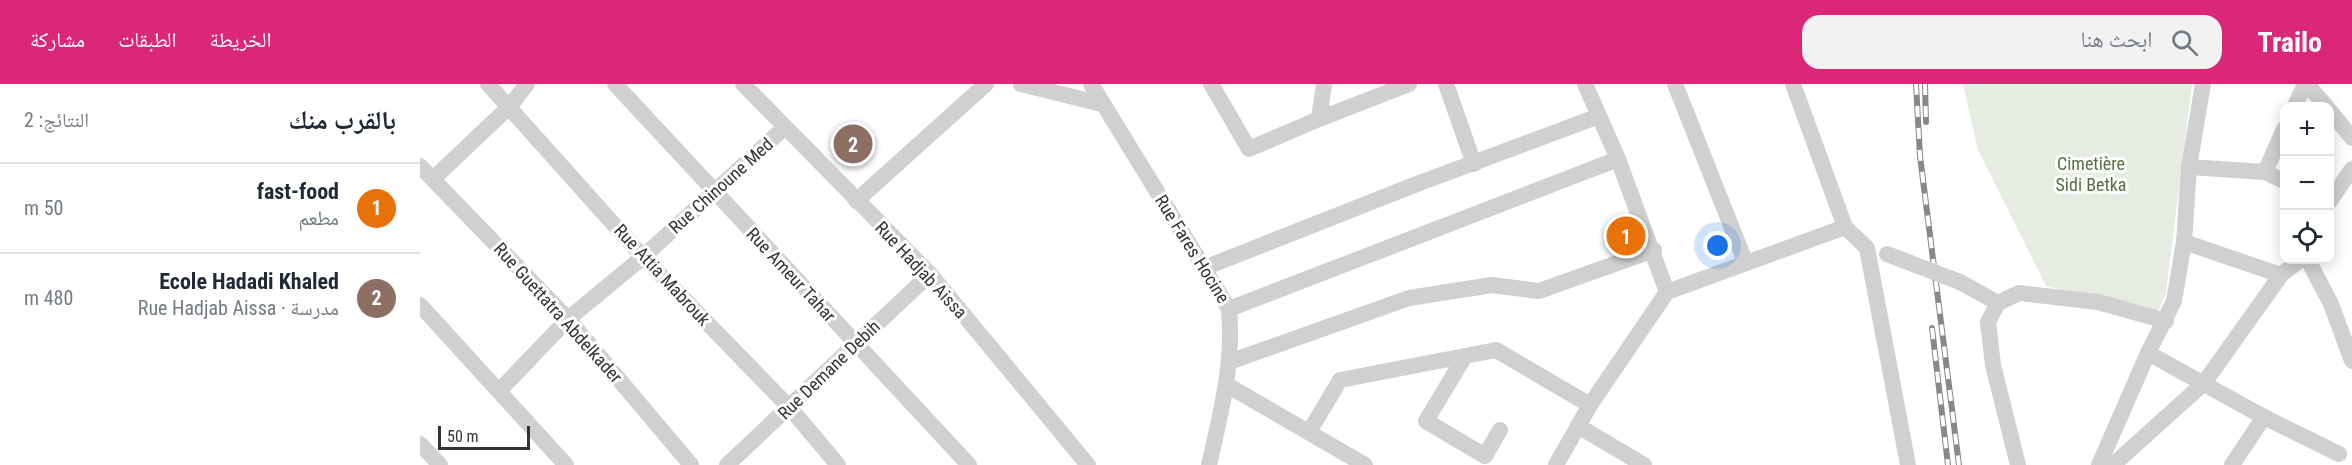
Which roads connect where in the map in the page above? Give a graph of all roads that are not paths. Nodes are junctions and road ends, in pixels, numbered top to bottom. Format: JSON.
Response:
{"nodes":[{"id":1,"x":488,"y":84,"type":"edge"},
{"id":2,"x":527,"y":84,"type":"edge"},
{"id":3,"x":615,"y":84,"type":"edge"},
{"id":4,"x":743,"y":84,"type":"edge"},
{"id":5,"x":986,"y":84,"type":"edge"},
{"id":6,"x":1021,"y":84,"type":"edge"},
{"id":7,"x":1091,"y":84,"type":"edge"},
{"id":8,"x":1211,"y":84,"type":"edge"},
{"id":9,"x":1324,"y":84,"type":"edge"},
{"id":10,"x":1409,"y":84,"type":"edge"},
{"id":11,"x":1446,"y":84,"type":"edge"},
{"id":12,"x":1585,"y":84,"type":"edge"},
{"id":13,"x":1675,"y":84,"type":"edge"},
{"id":14,"x":1793,"y":84,"type":"edge"},
{"id":15,"x":2203,"y":84,"type":"edge"},
{"id":16,"x":2306,"y":84,"type":"edge"},
{"id":17,"x":2297,"y":102,"type":"edge"},
{"id":18,"x":2322,"y":102,"type":"edge"},
{"id":19,"x":1102,"y":104,"type":"junction"},
{"id":20,"x":510,"y":106,"type":"junction"},
{"id":21,"x":1599,"y":116,"type":"junction"},
{"id":22,"x":2334,"y":116,"type":"edge"},
{"id":23,"x":1319,"y":119,"type":"junction"},
{"id":24,"x":784,"y":128,"type":"junction"},
{"id":25,"x":2280,"y":138,"type":"edge"},
{"id":26,"x":2352,"y":138,"type":"edge"},
{"id":27,"x":1618,"y":159,"type":"junction"},
{"id":28,"x":1474,"y":164,"type":"junction"},
{"id":29,"x":420,"y":166,"type":"edge"},
{"id":30,"x":2188,"y":167,"type":"junction"},
{"id":31,"x":2352,"y":169,"type":"edge"},
{"id":32,"x":2265,"y":172,"type":"junction"},
{"id":33,"x":433,"y":179,"type":"junction"},
{"id":34,"x":2280,"y":179,"type":"edge"},
{"id":35,"x":713,"y":192,"type":"junction"},
{"id":36,"x":2334,"y":195,"type":"edge"},
{"id":37,"x":856,"y":201,"type":"junction"},
{"id":38,"x":1845,"y":226,"type":"junction"},
{"id":39,"x":2184,"y":242,"type":"junction"},
{"id":40,"x":1867,"y":248,"type":"junction"},
{"id":41,"x":1654,"y":250,"type":"junction"},
{"id":42,"x":643,"y":257,"type":"junction"},
{"id":43,"x":1745,"y":261,"type":"junction"},
{"id":44,"x":2295,"y":264,"type":"edge"},
{"id":45,"x":2310,"y":264,"type":"edge"},
{"id":46,"x":1204,"y":268,"type":"junction"},
{"id":47,"x":930,"y":274,"type":"junction"},
{"id":48,"x":2281,"y":275,"type":"junction"},
{"id":49,"x":1667,"y":292,"type":"junction"},
{"id":50,"x":1998,"y":303,"type":"junction"},
{"id":51,"x":420,"y":305,"type":"edge"},
{"id":52,"x":1229,"y":309,"type":"junction"},
{"id":53,"x":568,"y":319,"type":"junction"},
{"id":54,"x":2166,"y":321,"type":"junction"},
{"id":55,"x":856,"y":344,"type":"junction"},
{"id":56,"x":2148,"y":353,"type":"junction"},
{"id":57,"x":1465,"y":356,"type":"junction"},
{"id":58,"x":2352,"y":361,"type":"edge"},
{"id":59,"x":1229,"y":362,"type":"junction"},
{"id":60,"x":2204,"y":383,"type":"junction"},
{"id":61,"x":1227,"y":385,"type":"junction"},
{"id":62,"x":499,"y":391,"type":"junction"},
{"id":63,"x":1590,"y":405,"type":"junction"},
{"id":64,"x":790,"y":408,"type":"junction"},
{"id":65,"x":2264,"y":417,"type":"junction"},
{"id":66,"x":1578,"y":426,"type":"junction"},
{"id":67,"x":1500,"y":430,"type":"dead end"},
{"id":68,"x":1309,"y":432,"type":"junction"},
{"id":69,"x":420,"y":444,"type":"edge"},
{"id":70,"x":2338,"y":454,"type":"dead end"},
{"id":71,"x":440,"y":465,"type":"edge"},
{"id":72,"x":566,"y":465,"type":"edge"},
{"id":73,"x":691,"y":465,"type":"edge"},
{"id":74,"x":727,"y":465,"type":"edge"},
{"id":75,"x":838,"y":465,"type":"edge"},
{"id":76,"x":969,"y":465,"type":"edge"},
{"id":77,"x":1088,"y":465,"type":"edge"},
{"id":78,"x":1209,"y":465,"type":"edge"},
{"id":79,"x":1365,"y":465,"type":"edge"},
{"id":80,"x":1556,"y":465,"type":"edge"},
{"id":81,"x":1644,"y":465,"type":"edge"},
{"id":82,"x":1908,"y":465,"type":"edge"},
{"id":83,"x":2018,"y":465,"type":"edge"},
{"id":84,"x":2099,"y":465,"type":"edge"},
{"id":85,"x":2113,"y":465,"type":"edge"},
{"id":86,"x":2232,"y":465,"type":"edge"}],
"edges":[{"from":1,"to":20,"type":"street","name":"Rue Attia Mabrouk"},
{"from":2,"to":20,"type":"street"},
{"from":3,"to":35,"type":"street","name":"Rue Ameur Tahar"},
{"from":4,"to":24,"type":"street","name":"Rue Hadjab Aissa"},
{"from":5,"to":37,"type":"street"},
{"from":6,"to":19,"type":"street"},
{"from":7,"to":19,"type":"street","name":"Rue Fares Hocine"},
{"from":8,"to":23,"type":"street"},
{"from":9,"to":23,"type":"street"},
{"from":10,"to":23,"type":"street"},
{"from":11,"to":28,"type":"street"},
{"from":12,"to":21,"type":"street"},
{"from":13,"to":43,"type":"street"},
{"from":14,"to":38,"type":"street"},
{"from":15,"to":30,"type":"street"},
{"from":16,"to":17,"type":"street"},
{"from":16,"to":18,"type":"street"},
{"from":19,"to":46,"type":"street","name":"Rue Fares Hocine"},
{"from":20,"to":33,"type":"street"},
{"from":20,"to":42,"type":"street","name":"Rue Attia Mabrouk"},
{"from":21,"to":27,"type":"street"},
{"from":21,"to":28,"type":"street"},
{"from":22,"to":26,"type":"street"},
{"from":24,"to":35,"type":"street","name":"Rue Chinoune Med"},
{"from":24,"to":37,"type":"street","name":"Rue Hadjab Aissa"},
{"from":25,"to":32,"type":"street"},
{"from":27,"to":41,"type":"street"},
{"from":27,"to":52,"type":"street"},
{"from":28,"to":46,"type":"street"},
{"from":29,"to":33,"type":"street","name":"Rue Guettatra Abdelkader"},
{"from":30,"to":32,"type":"street"},
{"from":30,"to":39,"type":"street"},
{"from":31,"to":36,"type":"street"},
{"from":32,"to":34,"type":"street"},
{"from":33,"to":53,"type":"street","name":"Rue Guettatra Abdelkader"},
{"from":35,"to":42,"type":"street","name":"Rue Chinoune Med"},
{"from":35,"to":55,"type":"street","name":"Rue Ameur Tahar"},
{"from":37,"to":47,"type":"street","name":"Rue Hadjab Aissa"},
{"from":38,"to":40,"type":"street"},
{"from":38,"to":43,"type":"street"},
{"from":39,"to":48,"type":"street"},
{"from":39,"to":54,"type":"street"},
{"from":40,"to":50,"type":"street","bridge":true},
{"from":40,"to":82,"type":"street"},
{"from":41,"to":49,"type":"street"},
{"from":41,"to":59,"type":"street"},
{"from":42,"to":53,"type":"street","name":"Rue Chinoune Med"},
{"from":42,"to":64,"type":"street","name":"Rue Attia Mabrouk"},
{"from":43,"to":49,"type":"street"},
{"from":44,"to":48,"type":"street"},
{"from":45,"to":58,"type":"street"},
{"from":46,"to":52,"type":"street","name":"Rue Fares Hocine"},
{"from":47,"to":55,"type":"street","name":"Rue Demane Debih"},
{"from":47,"to":77,"type":"street","name":"Rue Hadjab Aissa"},
{"from":48,"to":60,"type":"street"},
{"from":49,"to":63,"type":"street"},
{"from":50,"to":54,"type":"street"},
{"from":50,"to":83,"type":"street"},
{"from":51,"to":62,"type":"street"},
{"from":52,"to":59,"type":"street","name":"Rue Fares Hocine"},
{"from":53,"to":62,"type":"street","name":"Rue Chinoune Med"},
{"from":53,"to":73,"type":"street","name":"Rue Guettatra Abdelkader"},
{"from":54,"to":56,"type":"street"},
{"from":55,"to":64,"type":"street","name":"Rue Demane Debih"},
{"from":55,"to":76,"type":"street","name":"Rue Ameur Tahar"},
{"from":56,"to":60,"type":"street"},
{"from":56,"to":84,"type":"street"},
{"from":57,"to":63,"type":"street"},
{"from":57,"to":67,"type":"street"},
{"from":57,"to":68,"type":"street"},
{"from":59,"to":61,"type":"street","name":"Rue Fares Hocine"},
{"from":60,"to":65,"type":"street"},
{"from":60,"to":85,"type":"street"},
{"from":61,"to":68,"type":"street"},
{"from":61,"to":78,"type":"street","name":"Rue Fares Hocine"},
{"from":62,"to":72,"type":"street"},
{"from":63,"to":66,"type":"street"},
{"from":64,"to":74,"type":"street","name":"Rue Demane Debih"},
{"from":64,"to":75,"type":"street","name":"Rue Attia Mabrouk"},
{"from":65,"to":70,"type":"street"},
{"from":65,"to":86,"type":"street"},
{"from":66,"to":80,"type":"street"},
{"from":66,"to":81,"type":"street"},
{"from":68,"to":79,"type":"street"},
{"from":69,"to":71,"type":"street"}]}
